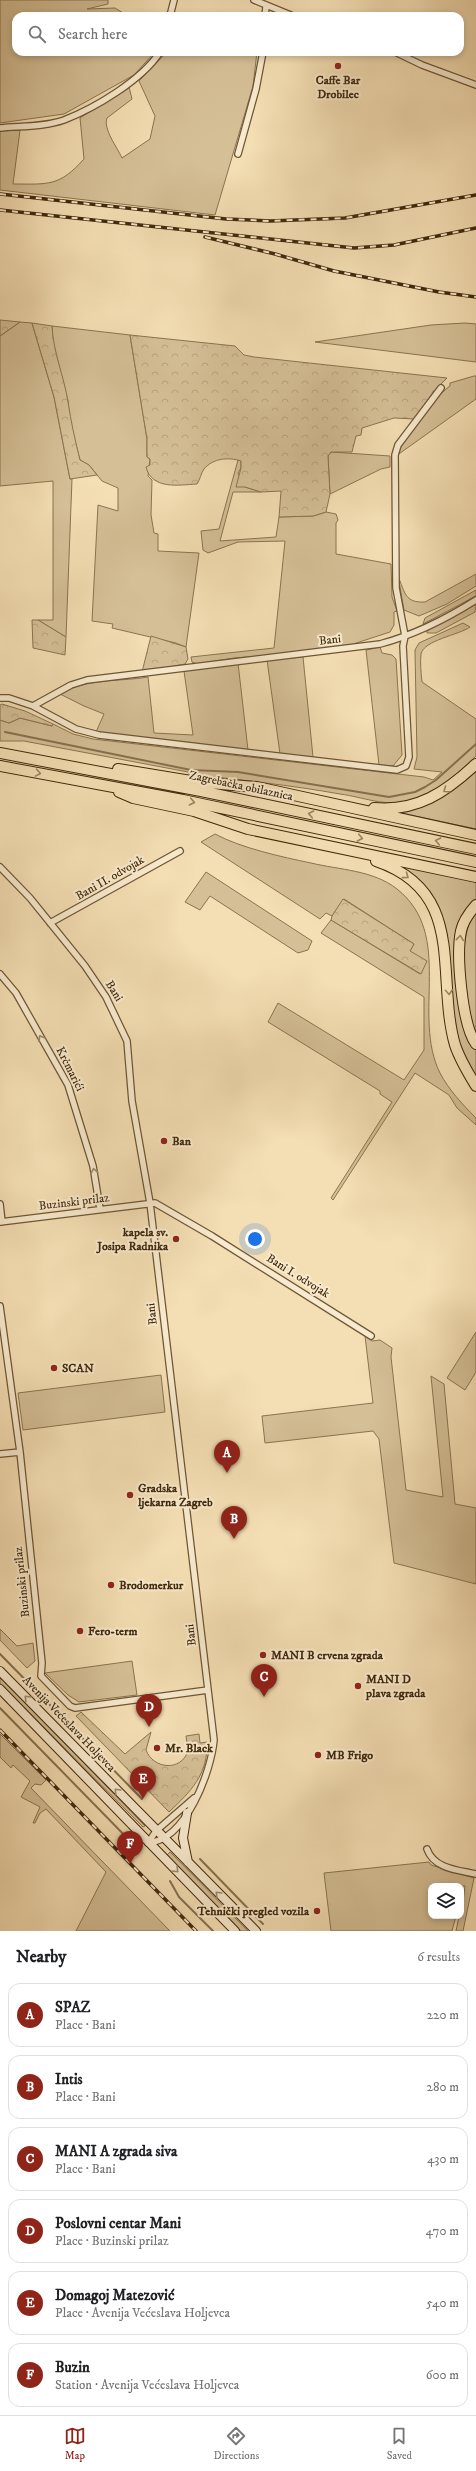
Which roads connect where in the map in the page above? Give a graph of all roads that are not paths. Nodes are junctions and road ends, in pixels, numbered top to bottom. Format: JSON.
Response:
{"nodes":[{"id":1,"x":174,"y":0,"type":"edge"},
{"id":2,"x":254,"y":0,"type":"edge"},
{"id":3,"x":266,"y":7,"type":"junction"},
{"id":4,"x":171,"y":12,"type":"edge"},
{"id":5,"x":266,"y":12,"type":"edge"},
{"id":6,"x":281,"y":12,"type":"edge"},
{"id":7,"x":157,"y":56,"type":"edge"},
{"id":8,"x":262,"y":56,"type":"edge"},
{"id":9,"x":403,"y":56,"type":"edge"},
{"id":10,"x":476,"y":85,"type":"edge"},
{"id":11,"x":0,"y":128,"type":"edge"},
{"id":12,"x":238,"y":154,"type":"dead end"},
{"id":13,"x":441,"y":388,"type":"dead end"},
{"id":14,"x":476,"y":600,"type":"edge"},
{"id":15,"x":406,"y":636,"type":"junction"},
{"id":16,"x":0,"y":698,"type":"edge"},
{"id":17,"x":33,"y":706,"type":"junction"},
{"id":18,"x":0,"y":753,"type":"edge"},
{"id":19,"x":476,"y":764,"type":"edge"},
{"id":20,"x":0,"y":766,"type":"edge"},
{"id":21,"x":98,"y":771,"type":"junction"},
{"id":22,"x":112,"y":787,"type":"junction"},
{"id":23,"x":337,"y":804,"type":"junction"},
{"id":24,"x":476,"y":835,"type":"edge"},
{"id":25,"x":318,"y":843,"type":"junction"},
{"id":26,"x":476,"y":849,"type":"edge"},
{"id":27,"x":180,"y":851,"type":"dead end"},
{"id":28,"x":476,"y":862,"type":"edge"},
{"id":29,"x":0,"y":867,"type":"edge"},
{"id":30,"x":476,"y":877,"type":"edge"},
{"id":31,"x":476,"y":905,"type":"edge"},
{"id":32,"x":50,"y":923,"type":"junction"},
{"id":33,"x":0,"y":974,"type":"edge"},
{"id":34,"x":476,"y":1044,"type":"edge"},
{"id":35,"x":476,"y":1086,"type":"edge"},
{"id":36,"x":150,"y":1203,"type":"junction"},
{"id":37,"x":0,"y":1204,"type":"edge"},
{"id":38,"x":100,"y":1209,"type":"junction"},
{"id":39,"x":1,"y":1222,"type":"edge"},
{"id":40,"x":0,"y":1306,"type":"edge"},
{"id":41,"x":371,"y":1336,"type":"dead end"},
{"id":42,"x":20,"y":1452,"type":"junction"},
{"id":43,"x":0,"y":1454,"type":"edge"},
{"id":44,"x":0,"y":1671,"type":"edge"},
{"id":45,"x":0,"y":1689,"type":"edge"},
{"id":46,"x":208,"y":1690,"type":"junction"},
{"id":47,"x":196,"y":1797,"type":"junction"},
{"id":48,"x":187,"y":1813,"type":"junction"},
{"id":49,"x":156,"y":1831,"type":"junction"},
{"id":50,"x":163,"y":1838,"type":"junction"},
{"id":51,"x":148,"y":1843,"type":"junction"},
{"id":52,"x":427,"y":1850,"type":"dead end"},
{"id":53,"x":189,"y":1865,"type":"junction"},
{"id":54,"x":476,"y":1874,"type":"edge"},
{"id":55,"x":235,"y":1931,"type":"edge"},
{"id":56,"x":256,"y":1931,"type":"edge"}],
"edges":[{"from":1,"to":4,"type":"street"},
{"from":2,"to":3,"type":"street"},
{"from":3,"to":5,"type":"street"},
{"from":3,"to":6,"type":"street"},
{"from":7,"to":11,"type":"street"},
{"from":8,"to":12,"type":"street"},
{"from":9,"to":10,"type":"street"},
{"from":13,"to":15,"type":"street"},
{"from":14,"to":15,"type":"street","name":"Bani"},
{"from":15,"to":17,"type":"street","name":"Bani"},
{"from":15,"to":17,"type":"street"},
{"from":16,"to":17,"type":"street"},
{"from":18,"to":21,"type":"highway","name":"Zagrebačka obilaznica"},
{"from":19,"to":23,"type":"highway","one_way":true},
{"from":20,"to":22,"type":"highway","one_way":true},
{"from":21,"to":23,"type":"highway"},
{"from":26,"to":21,"type":"highway","name":"Zagrebačka obilaznica","one_way":true},
{"from":22,"to":25,"type":"highway"},
{"from":22,"to":28,"type":"highway","one_way":true},
{"from":23,"to":24,"type":"highway"},
{"from":25,"to":30,"type":"highway"},
{"from":25,"to":35,"type":"highway","one_way":true},
{"from":27,"to":32,"type":"street","name":"Bani II. odvojak"},
{"from":29,"to":32,"type":"street","name":"Bani"},
{"from":34,"to":31,"type":"highway","one_way":true},
{"from":32,"to":36,"type":"street","name":"Bani"},
{"from":38,"to":33,"type":"street","name":"Krčmarići","one_way":true},
{"from":36,"to":38,"type":"street","name":"Buzinski prilaz"},
{"from":36,"to":41,"type":"street","name":"Bani I. odvojak"},
{"from":36,"to":46,"type":"street","name":"Bani"},
{"from":37,"to":39,"type":"street","name":"Buzinski prilaz"},
{"from":38,"to":39,"type":"street","name":"Buzinski prilaz"},
{"from":40,"to":42,"type":"street","name":"Buzinski prilaz"},
{"from":42,"to":43,"type":"street"},
{"from":42,"to":46,"type":"street","name":"Buzinski prilaz"},
{"from":49,"to":44,"type":"main road","name":"Avenija Većeslava Holjevca","one_way":true},
{"from":45,"to":51,"type":"main road","name":"Avenija Većeslava Holjevca"},
{"from":46,"to":47,"type":"street","name":"Bani"},
{"from":47,"to":48,"type":"street","name":"Bani"},
{"from":47,"to":49,"type":"street","name":"Bani"},
{"from":48,"to":50,"type":"street","name":"Bani"},
{"from":48,"to":53,"type":"main road"},
{"from":49,"to":50,"type":"main road","name":"Avenija Većeslava Holjevca"},
{"from":49,"to":51,"type":"street","name":"Bani"},
{"from":50,"to":51,"type":"street","name":"Bani"},
{"from":50,"to":53,"type":"main road","name":"Avenija Većeslava Holjevca"},
{"from":51,"to":55,"type":"main road","name":"Avenija Većeslava Holjevca","one_way":true},
{"from":52,"to":54,"type":"street"},
{"from":56,"to":53,"type":"main road","name":"Avenija Većeslava Holjevca","one_way":true}]}
